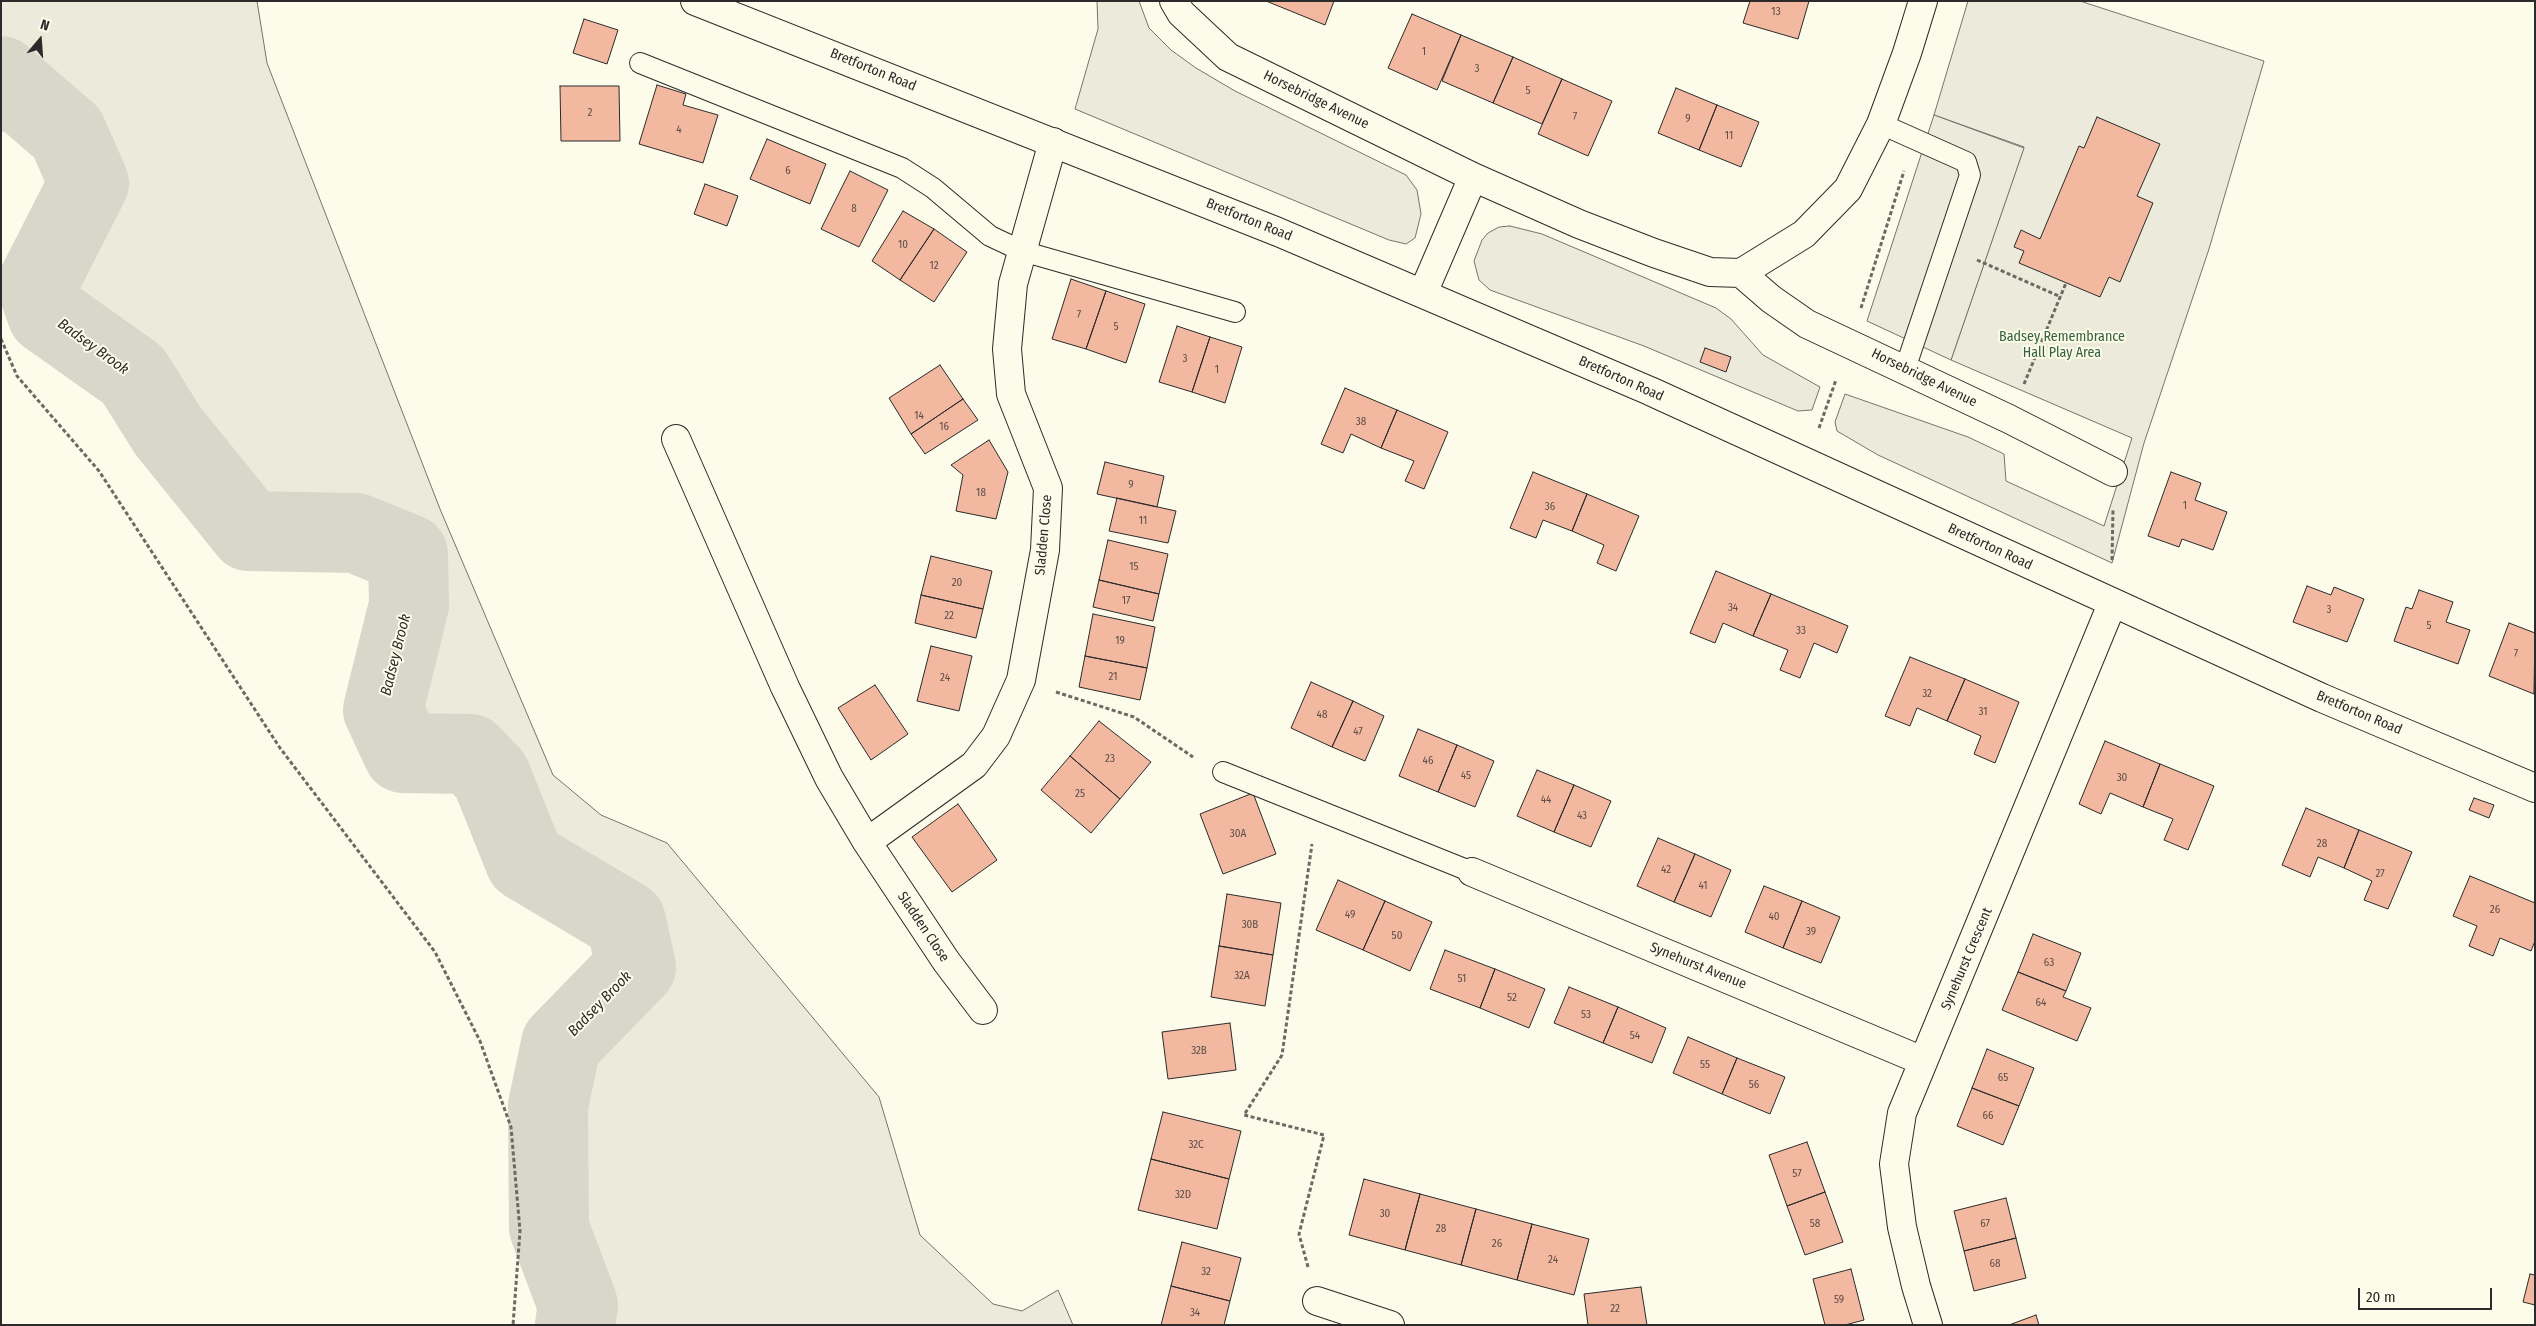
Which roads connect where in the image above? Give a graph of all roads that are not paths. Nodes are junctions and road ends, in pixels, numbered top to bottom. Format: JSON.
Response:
{"nodes":[{"id":1,"x":694,"y":1,"type":"edge"},
{"id":2,"x":1174,"y":1,"type":"edge"},
{"id":3,"x":1923,"y":1,"type":"edge"},
{"id":4,"x":640,"y":63,"type":"dead end"},
{"id":5,"x":1881,"y":124,"type":"junction"},
{"id":6,"x":1054,"y":142,"type":"junction"},
{"id":7,"x":1473,"y":177,"type":"junction"},
{"id":8,"x":1022,"y":251,"type":"junction"},
{"id":9,"x":1741,"y":273,"type":"junction"},
{"id":10,"x":1423,"y":293,"type":"junction"},
{"id":11,"x":1235,"y":312,"type":"dead end"},
{"id":12,"x":1905,"y":369,"type":"junction"},
{"id":13,"x":676,"y":439,"type":"dead end"},
{"id":14,"x":2113,"y":472,"type":"road end"},
{"id":15,"x":2112,"y":604,"type":"junction"},
{"id":16,"x":1223,"y":772,"type":"dead end"},
{"id":17,"x":2535,"y":788,"type":"edge"},
{"id":18,"x":867,"y":842,"type":"junction"},
{"id":19,"x":1472,"y":872,"type":"joint"},
{"id":20,"x":983,"y":1010,"type":"dead end"},
{"id":21,"x":1923,"y":1061,"type":"junction"},
{"id":22,"x":1317,"y":1301,"type":"road end"},
{"id":23,"x":1390,"y":1325,"type":"edge"},
{"id":24,"x":1928,"y":1325,"type":"edge"}],
"edges":[{"from":1,"to":6,"type":"street","name":"Bretforton Road"},
{"from":2,"to":7,"type":"street","name":"Horsebridge Avenue"},
{"from":3,"to":5,"type":"street"},
{"from":4,"to":8,"type":"lane"},
{"from":5,"to":9,"type":"street"},
{"from":5,"to":12,"type":"lane"},
{"from":6,"to":8,"type":"street","name":"Sladden Close"},
{"from":6,"to":10,"type":"street","name":"Bretforton Road"},
{"from":7,"to":9,"type":"street","name":"Horsebridge Avenue"},
{"from":7,"to":10,"type":"street"},
{"from":8,"to":11,"type":"lane"},
{"from":8,"to":18,"type":"street","name":"Sladden Close"},
{"from":9,"to":12,"type":"street","name":"Horsebridge Avenue"},
{"from":10,"to":15,"type":"street","name":"Bretforton Road"},
{"from":12,"to":14,"type":"street","name":"Horsebridge Avenue"},
{"from":13,"to":18,"type":"street","name":"Sladden Close"},
{"from":15,"to":17,"type":"street","name":"Bretforton Road"},
{"from":15,"to":21,"type":"street","name":"Synehurst Crescent"},
{"from":16,"to":19,"type":"lane"},
{"from":18,"to":20,"type":"street","name":"Sladden Close"},
{"from":19,"to":21,"type":"street","name":"Synehurst Avenue"},
{"from":21,"to":24,"type":"street","name":"Synehurst Crescent"},
{"from":22,"to":23,"type":"street"}]}
